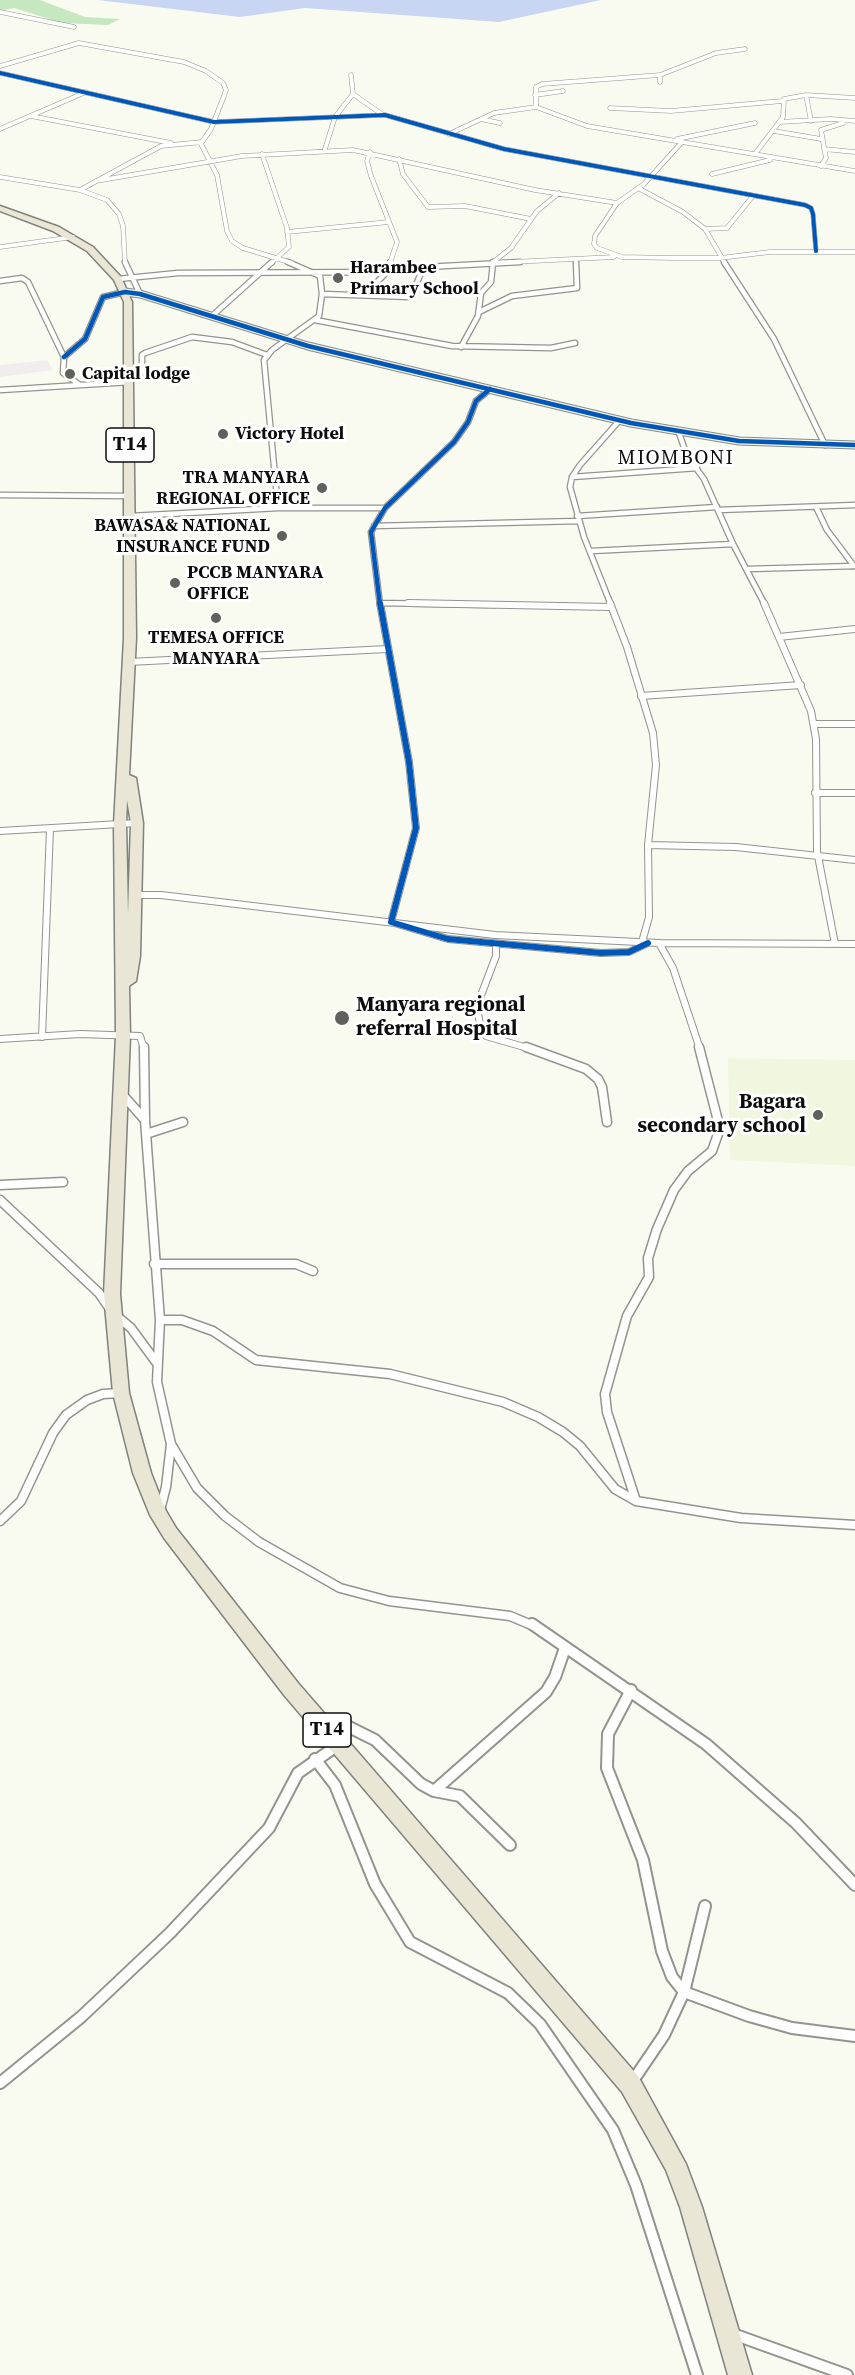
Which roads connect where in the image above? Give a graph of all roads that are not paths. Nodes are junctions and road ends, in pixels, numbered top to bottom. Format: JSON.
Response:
{"nodes":[{"id":1,"x":1,"y":13,"type":"edge"},
{"id":2,"x":74,"y":27,"type":"dead end"},
{"id":3,"x":745,"y":49,"type":"dead end"},
{"id":4,"x":0,"y":66,"type":"edge"},
{"id":5,"x":0,"y":73,"type":"edge"},
{"id":6,"x":351,"y":75,"type":"dead end"},
{"id":7,"x":660,"y":75,"type":"junction"},
{"id":8,"x":660,"y":82,"type":"dead end"},
{"id":9,"x":562,"y":91,"type":"dead end"},
{"id":10,"x":86,"y":92,"type":"junction"},
{"id":11,"x":353,"y":94,"type":"junction"},
{"id":12,"x":535,"y":94,"type":"junction"},
{"id":13,"x":806,"y":95,"type":"junction"},
{"id":14,"x":855,"y":98,"type":"edge"},
{"id":15,"x":783,"y":101,"type":"junction"},
{"id":16,"x":536,"y":107,"type":"junction"},
{"id":17,"x":610,"y":108,"type":"dead end"},
{"id":18,"x":31,"y":116,"type":"junction"},
{"id":19,"x":385,"y":116,"type":"junction"},
{"id":20,"x":335,"y":117,"type":"junction"},
{"id":21,"x":480,"y":119,"type":"junction"},
{"id":22,"x":811,"y":121,"type":"junction"},
{"id":23,"x":853,"y":121,"type":"edge"},
{"id":24,"x":214,"y":122,"type":"junction"},
{"id":25,"x":779,"y":122,"type":"junction"},
{"id":26,"x":500,"y":123,"type":"dead end"},
{"id":27,"x":755,"y":123,"type":"dead end"},
{"id":28,"x":0,"y":129,"type":"edge"},
{"id":29,"x":774,"y":131,"type":"junction"},
{"id":30,"x":449,"y":134,"type":"junction"},
{"id":31,"x":821,"y":139,"type":"junction"},
{"id":32,"x":673,"y":140,"type":"junction"},
{"id":33,"x":200,"y":142,"type":"junction"},
{"id":34,"x":682,"y":142,"type":"junction"},
{"id":35,"x":172,"y":143,"type":"junction"},
{"id":36,"x":325,"y":149,"type":"junction"},
{"id":37,"x":824,"y":149,"type":"junction"},
{"id":38,"x":370,"y":152,"type":"junction"},
{"id":39,"x":855,"y":152,"type":"edge"},
{"id":40,"x":262,"y":154,"type":"junction"},
{"id":41,"x":754,"y":154,"type":"junction"},
{"id":42,"x":778,"y":158,"type":"junction"},
{"id":43,"x":399,"y":159,"type":"junction"},
{"id":44,"x":210,"y":161,"type":"junction"},
{"id":45,"x":821,"y":166,"type":"junction"},
{"id":46,"x":855,"y":171,"type":"edge"},
{"id":47,"x":712,"y":174,"type":"dead end"},
{"id":48,"x":0,"y":177,"type":"edge"},
{"id":49,"x":649,"y":177,"type":"junction"},
{"id":50,"x":96,"y":181,"type":"junction"},
{"id":51,"x":638,"y":188,"type":"junction"},
{"id":52,"x":80,"y":190,"type":"junction"},
{"id":53,"x":559,"y":193,"type":"junction"},
{"id":54,"x":752,"y":197,"type":"junction"},
{"id":55,"x":616,"y":203,"type":"junction"},
{"id":56,"x":0,"y":208,"type":"edge"},
{"id":57,"x":531,"y":219,"type":"junction"},
{"id":58,"x":389,"y":222,"type":"junction"},
{"id":59,"x":705,"y":229,"type":"junction"},
{"id":60,"x":287,"y":232,"type":"junction"},
{"id":61,"x":73,"y":237,"type":"junction"},
{"id":62,"x":0,"y":247,"type":"edge"},
{"id":63,"x":816,"y":251,"type":"junction"},
{"id":64,"x":855,"y":252,"type":"edge"},
{"id":65,"x":275,"y":257,"type":"junction"},
{"id":66,"x":622,"y":257,"type":"junction"},
{"id":67,"x":720,"y":258,"type":"junction"},
{"id":68,"x":576,"y":260,"type":"junction"},
{"id":69,"x":492,"y":263,"type":"junction"},
{"id":70,"x":423,"y":268,"type":"junction"},
{"id":71,"x":387,"y":271,"type":"junction"},
{"id":72,"x":316,"y":272,"type":"junction"},
{"id":73,"x":257,"y":273,"type":"junction"},
{"id":74,"x":132,"y":276,"type":"junction"},
{"id":75,"x":118,"y":279,"type":"junction"},
{"id":76,"x":0,"y":281,"type":"edge"},
{"id":77,"x":125,"y":292,"type":"junction"},
{"id":78,"x":140,"y":294,"type":"junction"},
{"id":79,"x":322,"y":294,"type":"junction"},
{"id":80,"x":356,"y":295,"type":"junction"},
{"id":81,"x":479,"y":312,"type":"junction"},
{"id":82,"x":212,"y":316,"type":"junction"},
{"id":83,"x":315,"y":320,"type":"junction"},
{"id":84,"x":286,"y":340,"type":"junction"},
{"id":85,"x":575,"y":343,"type":"dead end"},
{"id":86,"x":461,"y":347,"type":"junction"},
{"id":87,"x":267,"y":355,"type":"junction"},
{"id":88,"x":64,"y":357,"type":"junction"},
{"id":89,"x":130,"y":379,"type":"junction"},
{"id":90,"x":80,"y":385,"type":"junction"},
{"id":91,"x":490,"y":389,"type":"junction"},
{"id":92,"x":0,"y":390,"type":"edge"},
{"id":93,"x":619,"y":421,"type":"junction"},
{"id":94,"x":678,"y":433,"type":"junction"},
{"id":95,"x":825,"y":445,"type":"junction"},
{"id":96,"x":855,"y":445,"type":"edge"},
{"id":97,"x":697,"y":468,"type":"junction"},
{"id":98,"x":572,"y":477,"type":"junction"},
{"id":99,"x":0,"y":495,"type":"edge"},
{"id":100,"x":132,"y":496,"type":"junction"},
{"id":101,"x":855,"y":505,"type":"edge"},
{"id":102,"x":816,"y":507,"type":"junction"},
{"id":103,"x":278,"y":508,"type":"junction"},
{"id":104,"x":385,"y":508,"type":"junction"},
{"id":105,"x":717,"y":509,"type":"junction"},
{"id":106,"x":131,"y":516,"type":"junction"},
{"id":107,"x":578,"y":518,"type":"junction"},
{"id":108,"x":374,"y":526,"type":"junction"},
{"id":109,"x":733,"y":544,"type":"junction"},
{"id":110,"x":591,"y":551,"type":"junction"},
{"id":111,"x":854,"y":566,"type":"edge"},
{"id":112,"x":748,"y":569,"type":"junction"},
{"id":113,"x":380,"y":603,"type":"junction"},
{"id":114,"x":611,"y":607,"type":"junction"},
{"id":115,"x":855,"y":629,"type":"edge"},
{"id":116,"x":779,"y":637,"type":"junction"},
{"id":117,"x":387,"y":649,"type":"junction"},
{"id":118,"x":129,"y":662,"type":"junction"},
{"id":119,"x":801,"y":685,"type":"junction"},
{"id":120,"x":641,"y":696,"type":"junction"},
{"id":121,"x":815,"y":724,"type":"junction"},
{"id":122,"x":855,"y":724,"type":"edge"},
{"id":123,"x":126,"y":754,"type":"junction"},
{"id":124,"x":815,"y":793,"type":"junction"},
{"id":125,"x":855,"y":793,"type":"edge"},
{"id":126,"x":137,"y":823,"type":"junction"},
{"id":127,"x":120,"y":824,"type":"junction"},
{"id":128,"x":50,"y":829,"type":"junction"},
{"id":129,"x":0,"y":831,"type":"edge"},
{"id":130,"x":648,"y":845,"type":"junction"},
{"id":131,"x":818,"y":856,"type":"junction"},
{"id":132,"x":855,"y":860,"type":"edge"},
{"id":133,"x":128,"y":895,"type":"junction"},
{"id":134,"x":391,"y":922,"type":"junction"},
{"id":135,"x":645,"y":942,"type":"junction"},
{"id":136,"x":659,"y":943,"type":"junction"},
{"id":137,"x":496,"y":944,"type":"junction"},
{"id":138,"x":835,"y":944,"type":"junction"},
{"id":139,"x":855,"y":944,"type":"edge"},
{"id":140,"x":123,"y":1036,"type":"junction"},
{"id":141,"x":42,"y":1037,"type":"junction"},
{"id":142,"x":0,"y":1040,"type":"edge"},
{"id":143,"x":120,"y":1092,"type":"junction"},
{"id":144,"x":145,"y":1120,"type":"junction"},
{"id":145,"x":183,"y":1122,"type":"dead end"},
{"id":146,"x":607,"y":1122,"type":"dead end"},
{"id":147,"x":146,"y":1134,"type":"junction"},
{"id":148,"x":63,"y":1182,"type":"dead end"},
{"id":149,"x":0,"y":1185,"type":"edge"},
{"id":150,"x":0,"y":1200,"type":"edge"},
{"id":151,"x":154,"y":1264,"type":"junction"},
{"id":152,"x":313,"y":1271,"type":"dead end"},
{"id":153,"x":112,"y":1312,"type":"junction"},
{"id":154,"x":160,"y":1320,"type":"junction"},
{"id":155,"x":156,"y":1362,"type":"junction"},
{"id":156,"x":121,"y":1393,"type":"junction"},
{"id":157,"x":171,"y":1444,"type":"junction"},
{"id":158,"x":636,"y":1501,"type":"junction"},
{"id":159,"x":159,"y":1515,"type":"junction"},
{"id":160,"x":0,"y":1521,"type":"edge"},
{"id":161,"x":855,"y":1525,"type":"edge"},
{"id":162,"x":565,"y":1648,"type":"junction"},
{"id":163,"x":631,"y":1690,"type":"junction"},
{"id":164,"x":317,"y":1719,"type":"junction"},
{"id":165,"x":339,"y":1744,"type":"junction"},
{"id":166,"x":315,"y":1759,"type":"junction"},
{"id":167,"x":434,"y":1791,"type":"junction"},
{"id":168,"x":510,"y":1845,"type":"dead end"},
{"id":169,"x":855,"y":1885,"type":"edge"},
{"id":170,"x":705,"y":1906,"type":"dead end"},
{"id":171,"x":684,"y":1992,"type":"junction"},
{"id":172,"x":855,"y":2036,"type":"edge"},
{"id":173,"x":0,"y":2083,"type":"edge"},
{"id":174,"x":630,"y":2084,"type":"junction"},
{"id":175,"x":725,"y":2331,"type":"junction"},
{"id":176,"x":696,"y":2375,"type":"edge"},
{"id":177,"x":740,"y":2375,"type":"edge"},
{"id":178,"x":847,"y":2375,"type":"edge"}],
"edges":[{"from":1,"to":2,"type":"street"},
{"from":3,"to":7,"type":"street"},
{"from":4,"to":24,"type":"street"},
{"from":5,"to":10,"type":"street"},
{"from":6,"to":11,"type":"street"},
{"from":7,"to":8,"type":"street"},
{"from":7,"to":12,"type":"street"},
{"from":9,"to":12,"type":"street"},
{"from":10,"to":18,"type":"street"},
{"from":10,"to":24,"type":"street"},
{"from":11,"to":19,"type":"street"},
{"from":11,"to":20,"type":"street"},
{"from":12,"to":16,"type":"street"},
{"from":13,"to":14,"type":"street"},
{"from":13,"to":15,"type":"street"},
{"from":13,"to":22,"type":"street"},
{"from":15,"to":17,"type":"street"},
{"from":15,"to":25,"type":"street"},
{"from":16,"to":21,"type":"street"},
{"from":16,"to":32,"type":"street"},
{"from":18,"to":28,"type":"street"},
{"from":18,"to":35,"type":"street"},
{"from":19,"to":20,"type":"street"},
{"from":19,"to":30,"type":"street"},
{"from":20,"to":24,"type":"street"},
{"from":20,"to":36,"type":"street"},
{"from":21,"to":26,"type":"street"},
{"from":21,"to":30,"type":"street"},
{"from":22,"to":23,"type":"street"},
{"from":22,"to":25,"type":"street"},
{"from":23,"to":31,"type":"street"},
{"from":24,"to":33,"type":"street"},
{"from":25,"to":29,"type":"street"},
{"from":27,"to":32,"type":"street"},
{"from":29,"to":31,"type":"street"},
{"from":29,"to":41,"type":"street"},
{"from":30,"to":49,"type":"street"},
{"from":31,"to":37,"type":"street"},
{"from":32,"to":34,"type":"street"},
{"from":33,"to":35,"type":"street"},
{"from":33,"to":44,"type":"street"},
{"from":34,"to":41,"type":"street"},
{"from":34,"to":49,"type":"street"},
{"from":35,"to":50,"type":"street"},
{"from":36,"to":38,"type":"street"},
{"from":36,"to":40,"type":"street"},
{"from":37,"to":39,"type":"street"},
{"from":37,"to":45,"type":"street"},
{"from":38,"to":43,"type":"street"},
{"from":38,"to":58,"type":"street"},
{"from":40,"to":44,"type":"street"},
{"from":40,"to":60,"type":"street"},
{"from":41,"to":42,"type":"street"},
{"from":42,"to":45,"type":"street"},
{"from":42,"to":47,"type":"street"},
{"from":43,"to":53,"type":"street"},
{"from":43,"to":57,"type":"street"},
{"from":44,"to":50,"type":"street"},
{"from":44,"to":65,"type":"street"},
{"from":45,"to":46,"type":"street"},
{"from":48,"to":52,"type":"street"},
{"from":49,"to":51,"type":"street"},
{"from":49,"to":54,"type":"street"},
{"from":50,"to":52,"type":"street"},
{"from":51,"to":55,"type":"street"},
{"from":51,"to":59,"type":"street"},
{"from":52,"to":74,"type":"street"},
{"from":53,"to":55,"type":"street"},
{"from":53,"to":57,"type":"street"},
{"from":54,"to":59,"type":"street"},
{"from":54,"to":63,"type":"street"},
{"from":55,"to":66,"type":"street"},
{"from":56,"to":61,"type":"highway","number":"T14"},
{"from":57,"to":69,"type":"street"},
{"from":58,"to":60,"type":"street"},
{"from":58,"to":71,"type":"street"},
{"from":59,"to":67,"type":"street"},
{"from":60,"to":65,"type":"street"},
{"from":61,"to":62,"type":"street"},
{"from":61,"to":75,"type":"highway","number":"T14"},
{"from":63,"to":64,"type":"street"},
{"from":63,"to":67,"type":"street"},
{"from":65,"to":72,"type":"street"},
{"from":65,"to":73,"type":"street"},
{"from":66,"to":67,"type":"street"},
{"from":66,"to":68,"type":"street"},
{"from":67,"to":95,"type":"street"},
{"from":68,"to":69,"type":"street"},
{"from":68,"to":81,"type":"street"},
{"from":69,"to":70,"type":"street"},
{"from":69,"to":81,"type":"street"},
{"from":70,"to":71,"type":"street"},
{"from":70,"to":80,"type":"street"},
{"from":71,"to":72,"type":"street"},
{"from":71,"to":80,"type":"street"},
{"from":72,"to":73,"type":"street"},
{"from":72,"to":79,"type":"street"},
{"from":73,"to":74,"type":"street"},
{"from":73,"to":82,"type":"street"},
{"from":74,"to":75,"type":"street"},
{"from":74,"to":78,"type":"street"},
{"from":75,"to":77,"type":"highway","number":"T14"},
{"from":76,"to":88,"type":"street"},
{"from":77,"to":78,"type":"street"},
{"from":77,"to":88,"type":"street"},
{"from":77,"to":89,"type":"highway","number":"T14"},
{"from":78,"to":82,"type":"street"},
{"from":79,"to":80,"type":"street"},
{"from":79,"to":83,"type":"street"},
{"from":81,"to":86,"type":"street"},
{"from":82,"to":84,"type":"street"},
{"from":83,"to":84,"type":"street"},
{"from":83,"to":86,"type":"street"},
{"from":84,"to":87,"type":"street"},
{"from":84,"to":91,"type":"street"},
{"from":85,"to":86,"type":"street"},
{"from":87,"to":89,"type":"street"},
{"from":87,"to":103,"type":"street"},
{"from":88,"to":90,"type":"street"},
{"from":89,"to":90,"type":"street"},
{"from":89,"to":100,"type":"highway","number":"T14"},
{"from":90,"to":92,"type":"street"},
{"from":91,"to":93,"type":"street"},
{"from":91,"to":104,"type":"street"},
{"from":93,"to":94,"type":"street"},
{"from":93,"to":98,"type":"street"},
{"from":94,"to":95,"type":"street"},
{"from":94,"to":97,"type":"street"},
{"from":95,"to":96,"type":"street"},
{"from":97,"to":98,"type":"street"},
{"from":97,"to":105,"type":"street"},
{"from":98,"to":107,"type":"street"},
{"from":99,"to":100,"type":"street"},
{"from":100,"to":106,"type":"highway","number":"T14"},
{"from":101,"to":102,"type":"street"},
{"from":102,"to":105,"type":"street"},
{"from":102,"to":111,"type":"street"},
{"from":103,"to":104,"type":"street"},
{"from":103,"to":106,"type":"street"},
{"from":104,"to":108,"type":"street"},
{"from":105,"to":107,"type":"street"},
{"from":105,"to":109,"type":"street"},
{"from":106,"to":118,"type":"highway","number":"T14"},
{"from":107,"to":108,"type":"street"},
{"from":107,"to":110,"type":"street"},
{"from":108,"to":113,"type":"street"},
{"from":109,"to":110,"type":"street"},
{"from":109,"to":112,"type":"street"},
{"from":110,"to":114,"type":"street"},
{"from":111,"to":112,"type":"street"},
{"from":112,"to":116,"type":"street"},
{"from":113,"to":114,"type":"street"},
{"from":113,"to":117,"type":"street"},
{"from":114,"to":120,"type":"street"},
{"from":115,"to":116,"type":"street"},
{"from":116,"to":119,"type":"street"},
{"from":117,"to":118,"type":"street"},
{"from":117,"to":134,"type":"street"},
{"from":118,"to":123,"type":"highway","number":"T14"},
{"from":119,"to":120,"type":"street"},
{"from":119,"to":121,"type":"street"},
{"from":120,"to":130,"type":"street"},
{"from":121,"to":122,"type":"street"},
{"from":121,"to":124,"type":"street"},
{"from":123,"to":126,"type":"highway","number":"T14"},
{"from":123,"to":127,"type":"highway","number":"T14"},
{"from":124,"to":125,"type":"street"},
{"from":124,"to":131,"type":"street"},
{"from":126,"to":127,"type":"street"},
{"from":126,"to":133,"type":"highway","number":"T14"},
{"from":127,"to":128,"type":"street"},
{"from":127,"to":133,"type":"highway","number":"T14"},
{"from":128,"to":129,"type":"street"},
{"from":128,"to":141,"type":"street"},
{"from":130,"to":131,"type":"street"},
{"from":130,"to":135,"type":"street"},
{"from":131,"to":132,"type":"street"},
{"from":131,"to":138,"type":"street"},
{"from":133,"to":134,"type":"street"},
{"from":133,"to":140,"type":"highway","number":"T14"},
{"from":134,"to":135,"type":"street"},
{"from":134,"to":137,"type":"street"},
{"from":135,"to":136,"type":"street"},
{"from":135,"to":137,"type":"street"},
{"from":136,"to":138,"type":"street"},
{"from":136,"to":158,"type":"street"},
{"from":137,"to":146,"type":"street"},
{"from":138,"to":139,"type":"street"},
{"from":140,"to":141,"type":"street"},
{"from":140,"to":143,"type":"highway","number":"T14"},
{"from":140,"to":144,"type":"street"},
{"from":141,"to":142,"type":"street"},
{"from":143,"to":144,"type":"street"},
{"from":143,"to":153,"type":"highway","number":"T14"},
{"from":144,"to":147,"type":"street"},
{"from":145,"to":147,"type":"street"},
{"from":147,"to":151,"type":"street"},
{"from":148,"to":149,"type":"street"},
{"from":150,"to":153,"type":"street"},
{"from":151,"to":152,"type":"street"},
{"from":151,"to":154,"type":"street"},
{"from":153,"to":155,"type":"street"},
{"from":153,"to":156,"type":"highway","number":"T14"},
{"from":154,"to":155,"type":"street"},
{"from":154,"to":158,"type":"street"},
{"from":155,"to":157,"type":"street"},
{"from":156,"to":159,"type":"highway","number":"T14"},
{"from":156,"to":160,"type":"street"},
{"from":157,"to":159,"type":"street"},
{"from":157,"to":162,"type":"street"},
{"from":158,"to":161,"type":"street"},
{"from":159,"to":164,"type":"highway","number":"T14"},
{"from":162,"to":163,"type":"street"},
{"from":162,"to":167,"type":"street"},
{"from":163,"to":169,"type":"street"},
{"from":163,"to":171,"type":"street"},
{"from":164,"to":165,"type":"highway","number":"T14"},
{"from":164,"to":167,"type":"street"},
{"from":165,"to":166,"type":"street"},
{"from":165,"to":174,"type":"highway","number":"T14"},
{"from":166,"to":173,"type":"street"},
{"from":166,"to":176,"type":"street"},
{"from":167,"to":168,"type":"street"},
{"from":170,"to":171,"type":"street"},
{"from":171,"to":172,"type":"street"},
{"from":171,"to":174,"type":"street"},
{"from":174,"to":175,"type":"highway","number":"T14"},
{"from":175,"to":177,"type":"highway","number":"T14"},
{"from":175,"to":178,"type":"street"}]}
